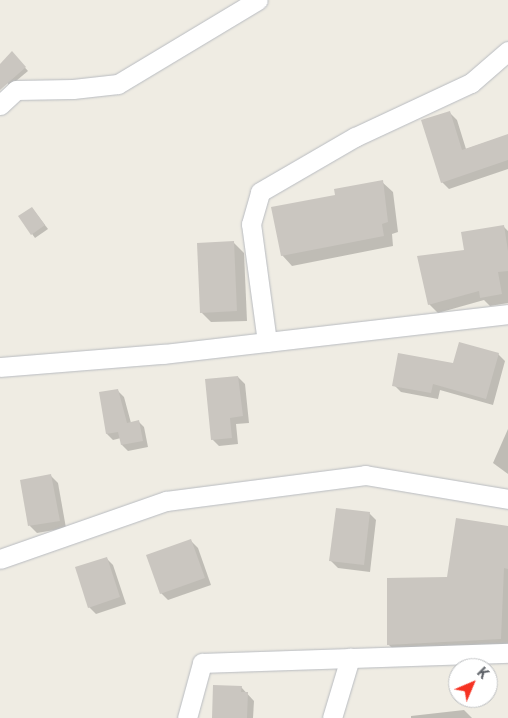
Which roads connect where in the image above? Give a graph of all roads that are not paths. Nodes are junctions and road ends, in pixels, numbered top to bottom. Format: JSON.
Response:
{"nodes":[{"id":1,"x":258,"y":0,"type":"edge"},
{"id":2,"x":508,"y":51,"type":"edge"},
{"id":3,"x":8,"y":88,"type":"edge"},
{"id":4,"x":0,"y":105,"type":"edge"},
{"id":5,"x":508,"y":314,"type":"edge"},
{"id":6,"x":267,"y":342,"type":"junction"},
{"id":7,"x":0,"y":367,"type":"edge"},
{"id":8,"x":508,"y":500,"type":"edge"},
{"id":9,"x":0,"y":559,"type":"edge"},
{"id":10,"x":508,"y":654,"type":"edge"},
{"id":11,"x":350,"y":658,"type":"junction"},
{"id":12,"x":187,"y":718,"type":"edge"},
{"id":13,"x":332,"y":718,"type":"edge"}],
"edges":[{"from":1,"to":3,"type":"street"},
{"from":2,"to":6,"type":"street"},
{"from":3,"to":4,"type":"street"},
{"from":5,"to":6,"type":"street"},
{"from":6,"to":7,"type":"street"},
{"from":8,"to":9,"type":"street"},
{"from":10,"to":11,"type":"street"},
{"from":11,"to":12,"type":"street"},
{"from":11,"to":13,"type":"street"}]}
